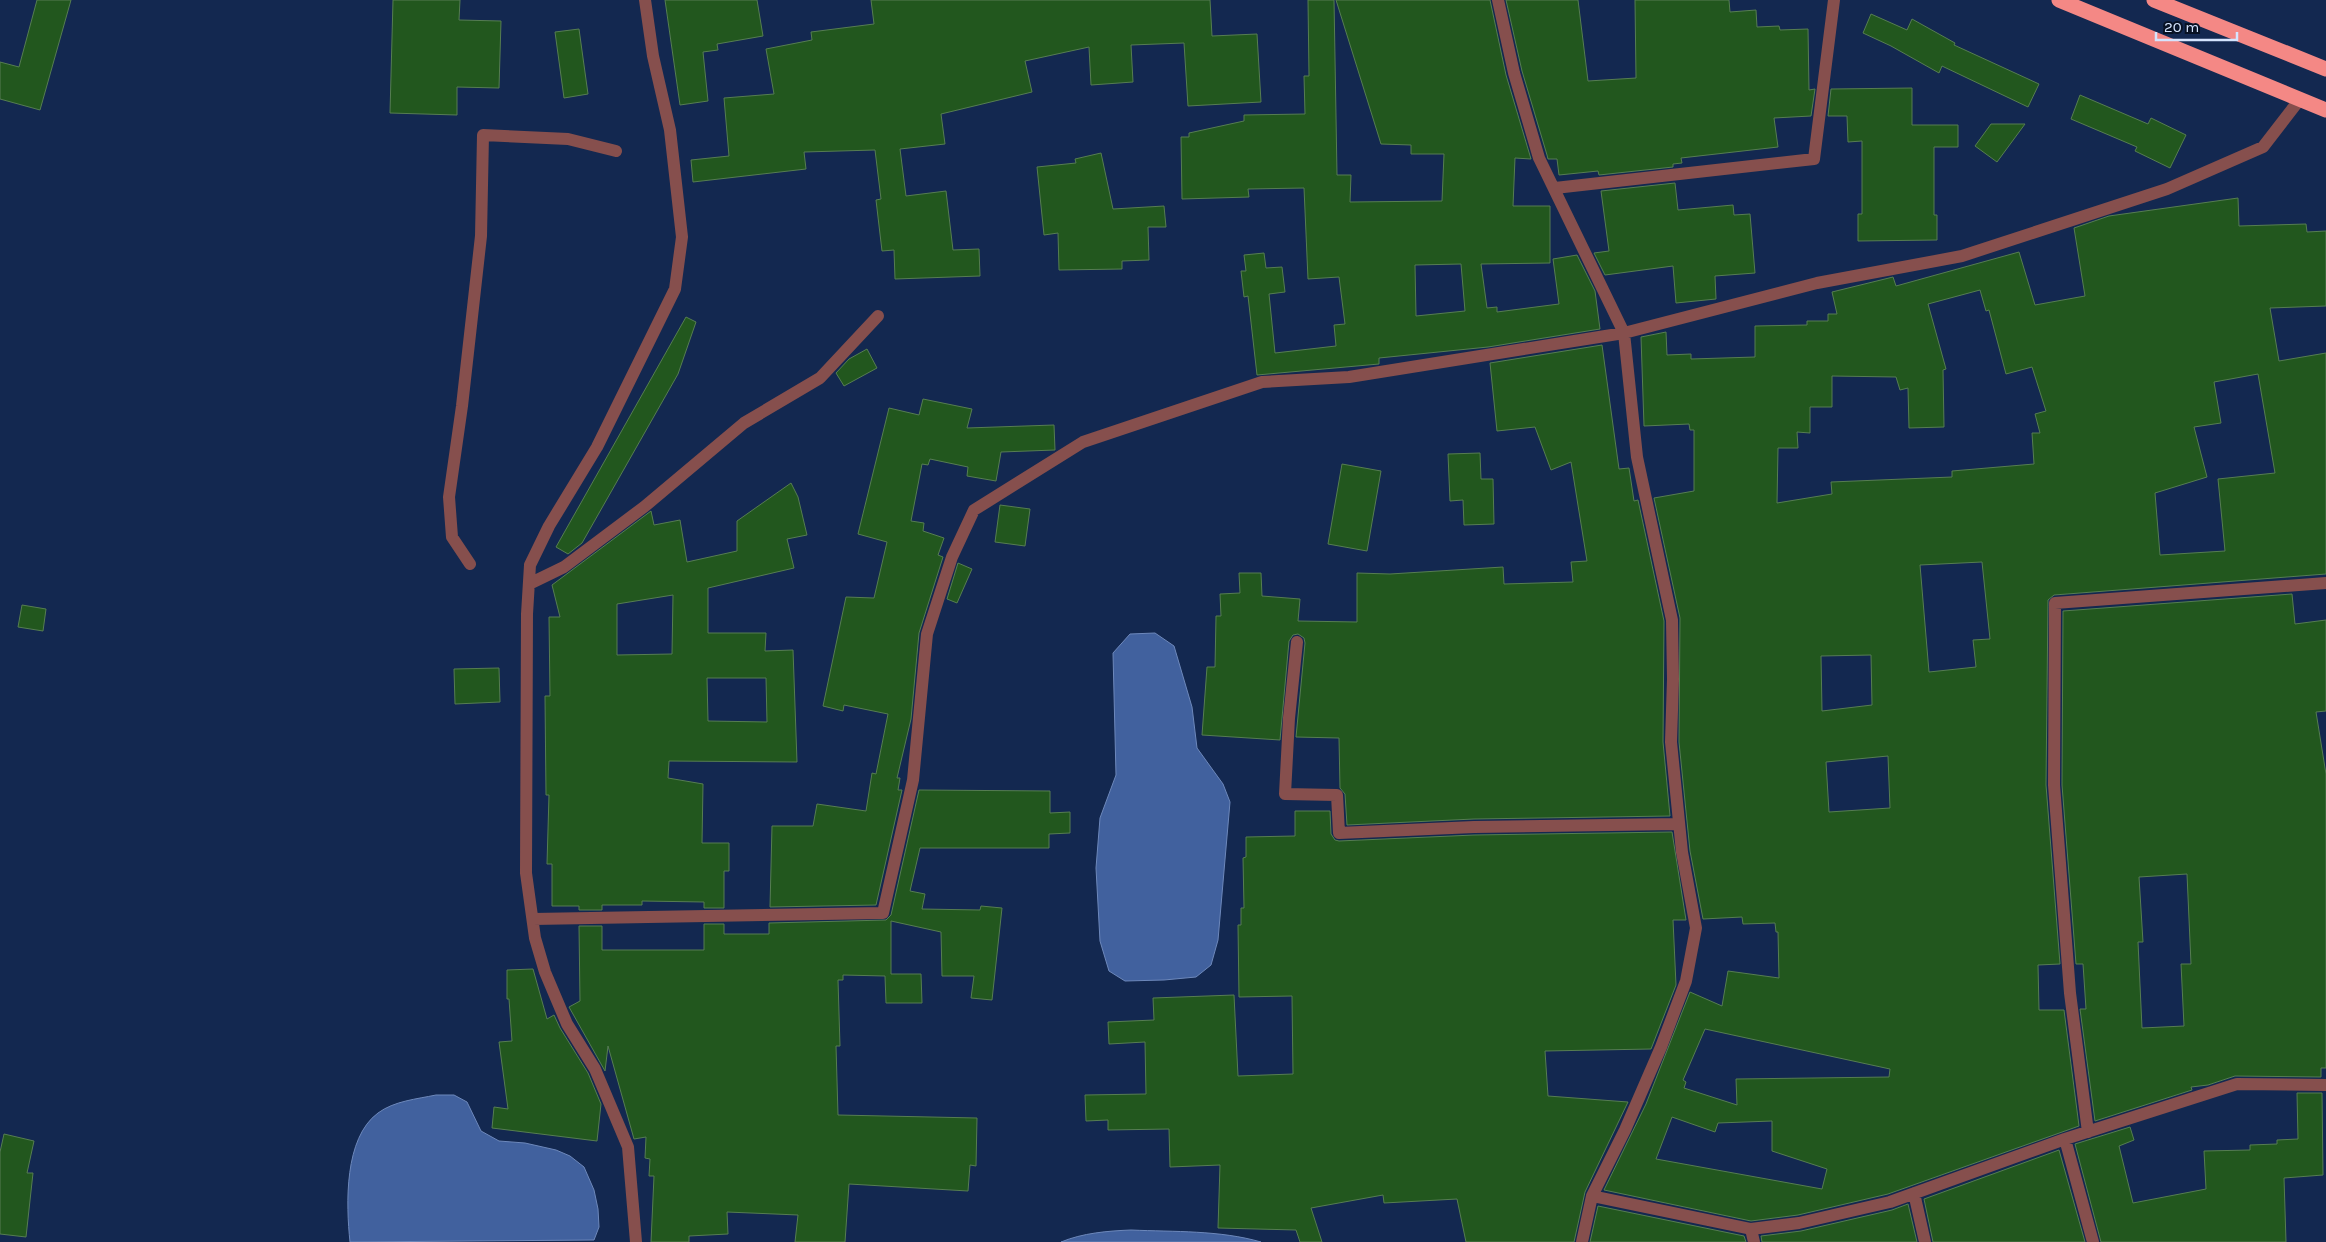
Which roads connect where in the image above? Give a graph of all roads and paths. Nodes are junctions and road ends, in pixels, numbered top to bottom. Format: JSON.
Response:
{"nodes":[{"id":1,"x":644,"y":0,"type":"edge"},
{"id":2,"x":1498,"y":0,"type":"edge"},
{"id":3,"x":1834,"y":0,"type":"edge"},
{"id":4,"x":2059,"y":0,"type":"edge"},
{"id":5,"x":2154,"y":0,"type":"edge"},
{"id":6,"x":2326,"y":69,"type":"edge"},
{"id":7,"x":2300,"y":99,"type":"junction"},
{"id":8,"x":2326,"y":110,"type":"edge"},
{"id":9,"x":616,"y":151,"type":"dead end"},
{"id":10,"x":1554,"y":188,"type":"junction"},
{"id":11,"x":878,"y":316,"type":"dead end"},
{"id":12,"x":1624,"y":333,"type":"junction"},
{"id":13,"x":470,"y":564,"type":"dead end"},
{"id":14,"x":2326,"y":583,"type":"edge"},
{"id":15,"x":529,"y":584,"type":"junction"},
{"id":16,"x":1297,"y":642,"type":"dead end"},
{"id":17,"x":1679,"y":824,"type":"junction"},
{"id":18,"x":533,"y":919,"type":"junction"},
{"id":19,"x":2326,"y":1085,"type":"edge"},
{"id":20,"x":2088,"y":1132,"type":"junction"},
{"id":21,"x":2065,"y":1139,"type":"junction"},
{"id":22,"x":1914,"y":1193,"type":"junction"},
{"id":23,"x":1592,"y":1196,"type":"junction"},
{"id":24,"x":1751,"y":1229,"type":"junction"},
{"id":25,"x":636,"y":1242,"type":"edge"},
{"id":26,"x":1582,"y":1242,"type":"edge"},
{"id":27,"x":1754,"y":1242,"type":"edge"},
{"id":28,"x":1925,"y":1242,"type":"edge"},
{"id":29,"x":2093,"y":1242,"type":"edge"}],
"edges":[{"from":1,"to":15,"type":"street"},
{"from":2,"to":10,"type":"street"},
{"from":3,"to":10,"type":"street"},
{"from":4,"to":7,"type":"highway"},
{"from":5,"to":6,"type":"highway"},
{"from":7,"to":8,"type":"highway"},
{"from":7,"to":12,"type":"street"},
{"from":9,"to":13,"type":"street"},
{"from":10,"to":12,"type":"street"},
{"from":11,"to":15,"type":"street"},
{"from":12,"to":17,"type":"street"},
{"from":12,"to":18,"type":"street"},
{"from":14,"to":20,"type":"street"},
{"from":15,"to":18,"type":"street"},
{"from":16,"to":17,"type":"street"},
{"from":17,"to":23,"type":"street"},
{"from":18,"to":25,"type":"street"},
{"from":19,"to":20,"type":"street"},
{"from":20,"to":21,"type":"street"},
{"from":21,"to":22,"type":"street"},
{"from":21,"to":29,"type":"street"},
{"from":22,"to":24,"type":"street"},
{"from":22,"to":28,"type":"street"},
{"from":23,"to":24,"type":"street"},
{"from":23,"to":26,"type":"street"},
{"from":24,"to":27,"type":"street"}]}
